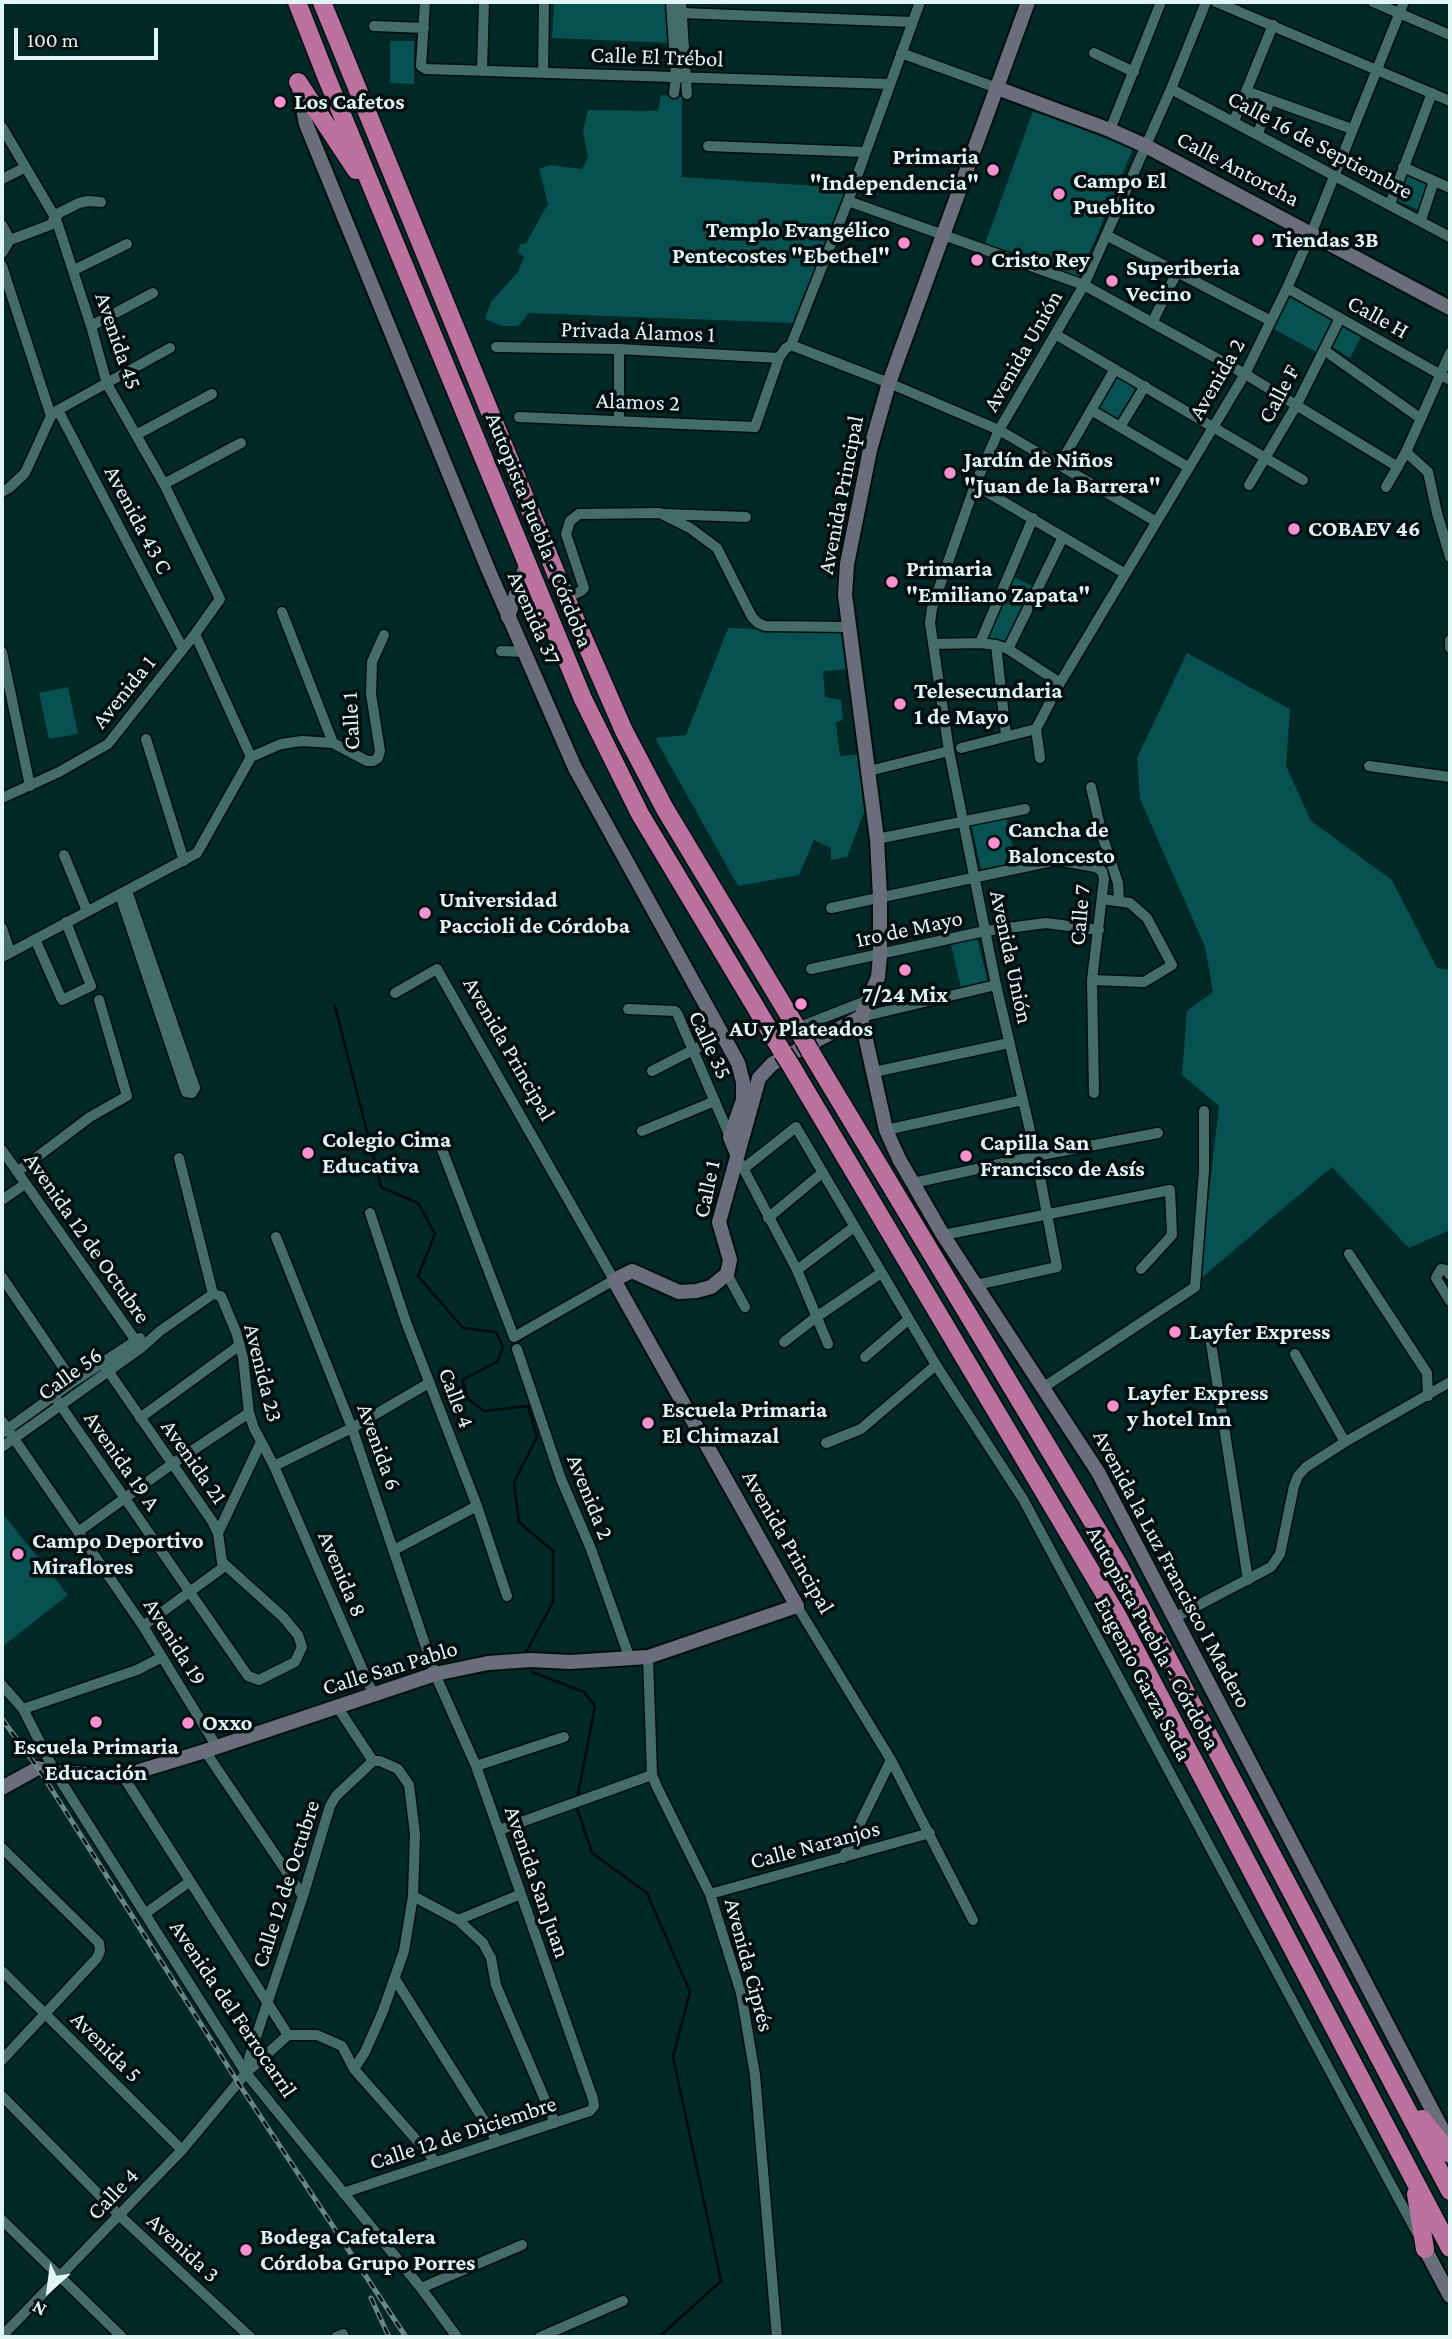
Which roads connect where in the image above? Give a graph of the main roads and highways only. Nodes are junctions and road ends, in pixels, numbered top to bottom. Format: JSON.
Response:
{"nodes":[{"id":1,"x":297,"y":2,"type":"edge"},
{"id":2,"x":322,"y":2,"type":"edge"},
{"id":3,"x":298,"y":82,"type":"road end"},
{"id":4,"x":381,"y":209,"type":"junction"},
{"id":5,"x":1396,"y":2088,"type":"junction"},
{"id":6,"x":1450,"y":2154,"type":"edge"},
{"id":7,"x":1412,"y":2177,"type":"junction"},
{"id":8,"x":1450,"y":2191,"type":"edge"},
{"id":9,"x":1450,"y":2248,"type":"edge"},
{"id":10,"x":1425,"y":2249,"type":"road end"}],
"edges":[{"from":1,"to":4,"type":"highway","name":"Autopista Puebla - Córdoba"},
{"from":2,"to":5,"type":"highway","name":"Autopista Puebla - Córdoba"},
{"from":3,"to":4,"type":"highway"},
{"from":4,"to":7,"type":"highway","name":"Autopista Puebla - Córdoba"},
{"from":5,"to":6,"type":"highway"},
{"from":5,"to":8,"type":"highway","name":"Autopista Puebla - Córdoba"},
{"from":7,"to":9,"type":"highway","name":"Autopista Puebla - Córdoba"},
{"from":7,"to":10,"type":"highway"}]}
